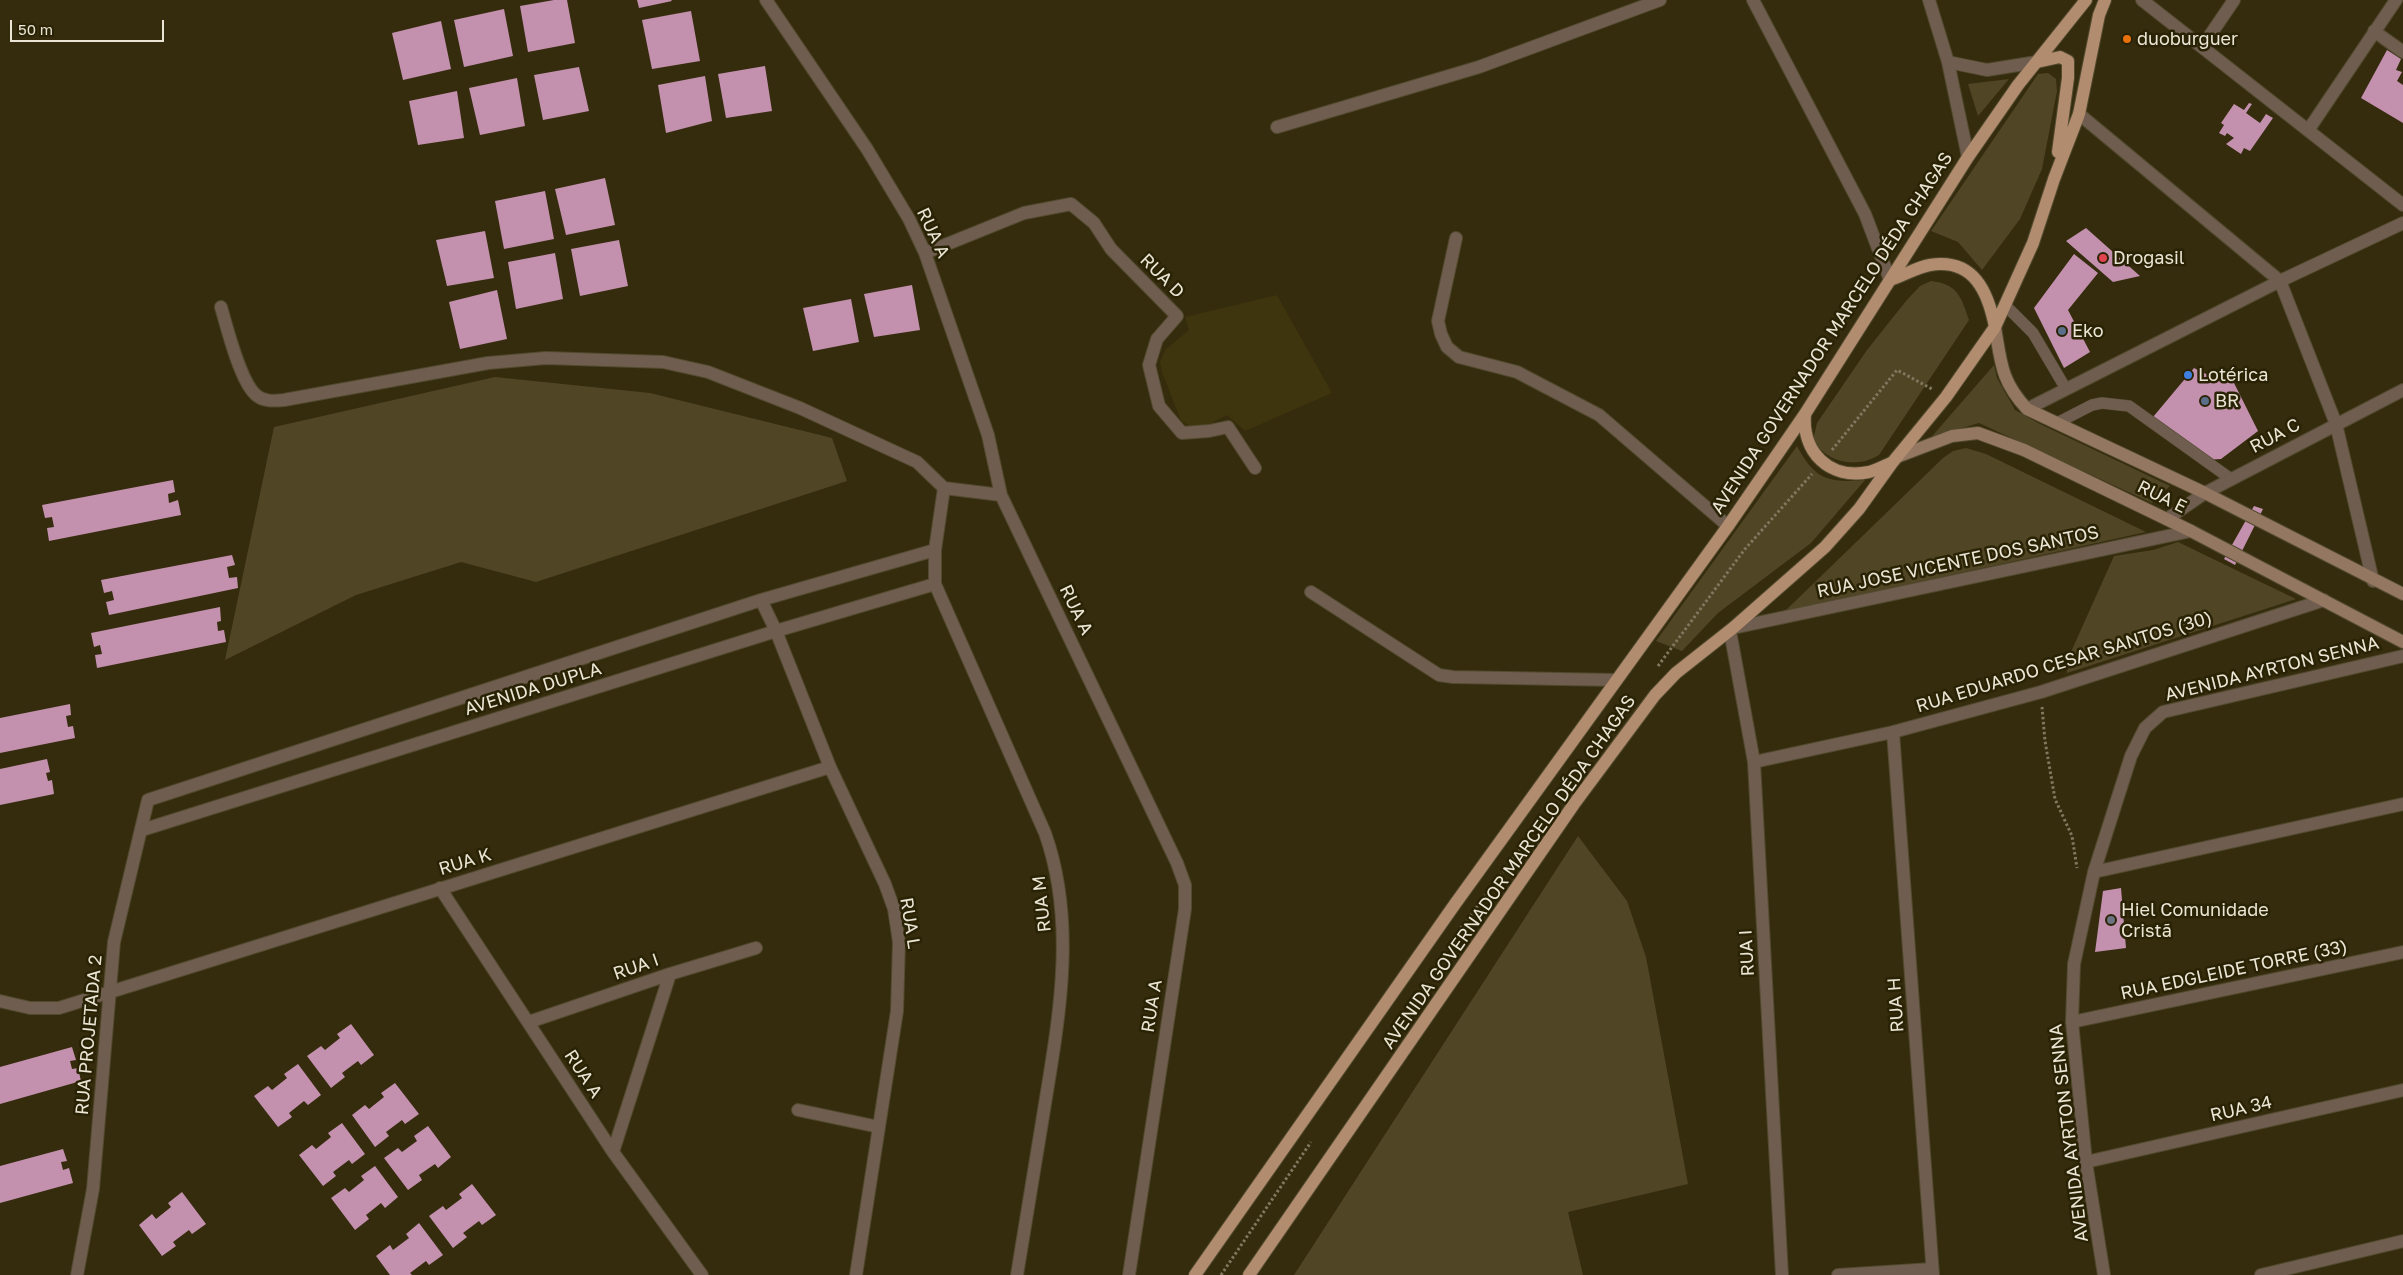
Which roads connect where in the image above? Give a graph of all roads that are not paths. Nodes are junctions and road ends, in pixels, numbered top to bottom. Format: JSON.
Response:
{"nodes":[{"id":1,"x":766,"y":0,"type":"edge"},
{"id":2,"x":1660,"y":0,"type":"edge"},
{"id":3,"x":1753,"y":0,"type":"edge"},
{"id":4,"x":1929,"y":0,"type":"edge"},
{"id":5,"x":2086,"y":0,"type":"edge"},
{"id":6,"x":2106,"y":0,"type":"edge"},
{"id":7,"x":2142,"y":0,"type":"edge"},
{"id":8,"x":2234,"y":0,"type":"edge"},
{"id":9,"x":2396,"y":0,"type":"edge"},
{"id":10,"x":2374,"y":31,"type":"junction"},
{"id":11,"x":2202,"y":47,"type":"junction"},
{"id":12,"x":2403,"y":52,"type":"edge"},
{"id":13,"x":1948,"y":62,"type":"junction"},
{"id":14,"x":2037,"y":62,"type":"junction"},
{"id":15,"x":2079,"y":114,"type":"junction"},
{"id":16,"x":1277,"y":127,"type":"dead end"},
{"id":17,"x":2309,"y":129,"type":"junction"},
{"id":18,"x":1968,"y":156,"type":"junction"},
{"id":19,"x":2054,"y":179,"type":"junction"},
{"id":20,"x":2403,"y":205,"type":"edge"},
{"id":21,"x":2403,"y":223,"type":"edge"},
{"id":22,"x":1456,"y":238,"type":"dead end"},
{"id":23,"x":925,"y":253,"type":"junction"},
{"id":24,"x":1890,"y":280,"type":"junction"},
{"id":25,"x":2280,"y":281,"type":"junction"},
{"id":26,"x":2005,"y":305,"type":"junction"},
{"id":27,"x":221,"y":307,"type":"dead end"},
{"id":28,"x":1995,"y":327,"type":"junction"},
{"id":29,"x":2066,"y":390,"type":"junction"},
{"id":30,"x":2403,"y":390,"type":"edge"},
{"id":31,"x":2027,"y":409,"type":"junction"},
{"id":32,"x":1805,"y":414,"type":"junction"},
{"id":33,"x":2057,"y":424,"type":"junction"},
{"id":34,"x":2336,"y":424,"type":"junction"},
{"id":35,"x":1894,"y":460,"type":"junction"},
{"id":36,"x":1255,"y":468,"type":"dead end"},
{"id":37,"x":2230,"y":479,"type":"junction"},
{"id":38,"x":944,"y":488,"type":"junction"},
{"id":39,"x":2205,"y":493,"type":"junction"},
{"id":40,"x":1001,"y":494,"type":"junction"},
{"id":41,"x":2167,"y":519,"type":"junction"},
{"id":42,"x":1728,"y":526,"type":"junction"},
{"id":43,"x":2191,"y":531,"type":"junction"},
{"id":44,"x":935,"y":550,"type":"junction"},
{"id":45,"x":2372,"y":581,"type":"junction"},
{"id":46,"x":935,"y":584,"type":"junction"},
{"id":47,"x":1311,"y":592,"type":"dead end"},
{"id":48,"x":2403,"y":594,"type":"edge"},
{"id":49,"x":761,"y":600,"type":"junction"},
{"id":50,"x":2324,"y":600,"type":"junction"},
{"id":51,"x":1731,"y":629,"type":"junction"},
{"id":52,"x":776,"y":631,"type":"junction"},
{"id":53,"x":2403,"y":642,"type":"edge"},
{"id":54,"x":2403,"y":656,"type":"edge"},
{"id":55,"x":1616,"y":680,"type":"junction"},
{"id":56,"x":1893,"y":732,"type":"junction"},
{"id":57,"x":1754,"y":762,"type":"junction"},
{"id":58,"x":830,"y":767,"type":"junction"},
{"id":59,"x":148,"y":800,"type":"joint"},
{"id":60,"x":2403,"y":804,"type":"edge"},
{"id":61,"x":142,"y":830,"type":"junction"},
{"id":62,"x":2094,"y":872,"type":"junction"},
{"id":63,"x":440,"y":888,"type":"junction"},
{"id":64,"x":756,"y":948,"type":"dead end"},
{"id":65,"x":2403,"y":952,"type":"edge"},
{"id":66,"x":670,"y":974,"type":"junction"},
{"id":67,"x":110,"y":991,"type":"junction"},
{"id":68,"x":0,"y":1001,"type":"edge"},
{"id":69,"x":528,"y":1022,"type":"junction"},
{"id":70,"x":2072,"y":1022,"type":"junction"},
{"id":71,"x":2403,"y":1090,"type":"edge"},
{"id":72,"x":798,"y":1110,"type":"dead end"},
{"id":73,"x":880,"y":1127,"type":"junction"},
{"id":74,"x":613,"y":1152,"type":"junction"},
{"id":75,"x":2086,"y":1162,"type":"junction"},
{"id":76,"x":2403,"y":1241,"type":"edge"},
{"id":77,"x":1933,"y":1272,"type":"edge"},
{"id":78,"x":77,"y":1275,"type":"edge"},
{"id":79,"x":702,"y":1275,"type":"edge"},
{"id":80,"x":856,"y":1275,"type":"edge"},
{"id":81,"x":1016,"y":1275,"type":"edge"},
{"id":82,"x":1129,"y":1275,"type":"edge"},
{"id":83,"x":1195,"y":1275,"type":"edge"},
{"id":84,"x":1249,"y":1275,"type":"edge"},
{"id":85,"x":1782,"y":1275,"type":"edge"},
{"id":86,"x":1838,"y":1275,"type":"edge"},
{"id":87,"x":2104,"y":1275,"type":"edge"},
{"id":88,"x":2261,"y":1275,"type":"edge"}],
"edges":[{"from":1,"to":23,"type":"street","name":"RUA A"},
{"from":2,"to":16,"type":"street"},
{"from":3,"to":24,"type":"street"},
{"from":4,"to":13,"type":"street"},
{"from":5,"to":14,"type":"main road","name":"AVENIDA GOVERNADOR MARCELO DÉDA CHAGAS"},
{"from":6,"to":15,"type":"main road","name":"AVENIDA GOVERNADOR MARCELO DÉDA CHAGAS"},
{"from":7,"to":11,"type":"street"},
{"from":8,"to":11,"type":"street"},
{"from":9,"to":10,"type":"street"},
{"from":10,"to":12,"type":"street"},
{"from":10,"to":17,"type":"street"},
{"from":11,"to":17,"type":"street"},
{"from":13,"to":14,"type":"street"},
{"from":13,"to":18,"type":"street"},
{"from":14,"to":18,"type":"main road","name":"AVENIDA GOVERNADOR MARCELO DÉDA CHAGAS"},
{"from":14,"to":19,"type":"main road"},
{"from":15,"to":19,"type":"main road","name":"AVENIDA GOVERNADOR MARCELO DÉDA CHAGAS"},
{"from":15,"to":25,"type":"street"},
{"from":17,"to":20,"type":"street"},
{"from":18,"to":24,"type":"main road","name":"AVENIDA GOVERNADOR MARCELO DÉDA CHAGAS"},
{"from":19,"to":26,"type":"main road","name":"AVENIDA GOVERNADOR MARCELO DÉDA CHAGAS"},
{"from":21,"to":25,"type":"street"},
{"from":22,"to":42,"type":"street"},
{"from":23,"to":36,"type":"street","name":"RUA D"},
{"from":23,"to":40,"type":"street","name":"RUA A"},
{"from":24,"to":28,"type":"main road"},
{"from":24,"to":32,"type":"main road","name":"AVENIDA GOVERNADOR MARCELO DÉDA CHAGAS"},
{"from":25,"to":29,"type":"street"},
{"from":25,"to":34,"type":"street"},
{"from":26,"to":28,"type":"main road","name":"AVENIDA GOVERNADOR MARCELO DÉDA CHAGAS"},
{"from":26,"to":29,"type":"lane"},
{"from":27,"to":38,"type":"street"},
{"from":28,"to":31,"type":"street","name":"RUA E"},
{"from":28,"to":35,"type":"main road","name":"AVENIDA GOVERNADOR MARCELO DÉDA CHAGAS"},
{"from":29,"to":31,"type":"street"},
{"from":30,"to":34,"type":"street","name":"RUA C"},
{"from":31,"to":33,"type":"street","name":"RUA E"},
{"from":32,"to":35,"type":"main road"},
{"from":32,"to":42,"type":"main road","name":"AVENIDA GOVERNADOR MARCELO DÉDA CHAGAS"},
{"from":33,"to":37,"type":"lane"},
{"from":33,"to":39,"type":"street","name":"RUA E"},
{"from":34,"to":37,"type":"street","name":"RUA C"},
{"from":34,"to":45,"type":"street"},
{"from":35,"to":41,"type":"street","name":"RUA E"},
{"from":35,"to":51,"type":"main road","name":"AVENIDA GOVERNADOR MARCELO DÉDA CHAGAS"},
{"from":37,"to":39,"type":"street","name":"RUA C"},
{"from":38,"to":40,"type":"street"},
{"from":38,"to":44,"type":"street","name":"RUA M"},
{"from":39,"to":41,"type":"street","name":"RUA C"},
{"from":39,"to":45,"type":"street","name":"RUA E"},
{"from":40,"to":82,"type":"street","name":"RUA A"},
{"from":41,"to":43,"type":"street","name":"RUA E"},
{"from":42,"to":55,"type":"main road","name":"AVENIDA GOVERNADOR MARCELO DÉDA CHAGAS"},
{"from":43,"to":50,"type":"street","name":"RUA E"},
{"from":43,"to":51,"type":"street","name":"RUA JOSE VICENTE DOS SANTOS"},
{"from":44,"to":46,"type":"street","name":"RUA M"},
{"from":44,"to":49,"type":"street","name":"AVENIDA DUPLA"},
{"from":45,"to":48,"type":"street","name":"RUA E"},
{"from":46,"to":52,"type":"street","name":"AVENIDA DUPLA"},
{"from":46,"to":81,"type":"street","name":"RUA M"},
{"from":47,"to":55,"type":"street"},
{"from":49,"to":52,"type":"street","name":"RUA L"},
{"from":49,"to":59,"type":"street","name":"AVENIDA DUPLA"},
{"from":50,"to":53,"type":"street","name":"RUA E"},
{"from":50,"to":56,"type":"street","name":"RUA EDUARDO CESAR SANTOS (30)"},
{"from":51,"to":57,"type":"street","name":"RUA I"},
{"from":51,"to":84,"type":"main road","name":"AVENIDA GOVERNADOR MARCELO DÉDA CHAGAS"},
{"from":52,"to":58,"type":"street","name":"RUA L"},
{"from":52,"to":61,"type":"street","name":"AVENIDA DUPLA"},
{"from":54,"to":62,"type":"street","name":"AVENIDA AYRTON SENNA"},
{"from":55,"to":83,"type":"main road","name":"AVENIDA GOVERNADOR MARCELO DÉDA CHAGAS"},
{"from":56,"to":57,"type":"street","name":"RUA EDUARDO CESAR SANTOS (30)"},
{"from":56,"to":77,"type":"street","name":"RUA H"},
{"from":57,"to":85,"type":"street","name":"RUA I"},
{"from":58,"to":63,"type":"street","name":"RUA K"},
{"from":58,"to":73,"type":"street","name":"RUA L"},
{"from":59,"to":61,"type":"street","name":"RUA PROJETADA 2"},
{"from":60,"to":62,"type":"street"},
{"from":61,"to":67,"type":"street","name":"RUA PROJETADA 2"},
{"from":62,"to":70,"type":"street","name":"AVENIDA AYRTON SENNA"},
{"from":63,"to":67,"type":"street","name":"RUA K"},
{"from":63,"to":69,"type":"street","name":"RUA A"},
{"from":64,"to":66,"type":"street","name":"RUA I"},
{"from":65,"to":70,"type":"street","name":"RUA EDGLEIDE TORRE (33)"},
{"from":66,"to":69,"type":"street","name":"RUA I"},
{"from":66,"to":74,"type":"street"},
{"from":67,"to":68,"type":"street","name":"RUA K"},
{"from":67,"to":78,"type":"street","name":"RUA PROJETADA 2"},
{"from":69,"to":74,"type":"street","name":"RUA A"},
{"from":70,"to":75,"type":"street","name":"AVENIDA AYRTON SENNA"},
{"from":71,"to":75,"type":"street","name":"RUA 34"},
{"from":72,"to":73,"type":"street"},
{"from":73,"to":80,"type":"street","name":"RUA L"},
{"from":74,"to":79,"type":"street","name":"RUA A"},
{"from":75,"to":87,"type":"street","name":"AVENIDA AYRTON SENNA"},
{"from":76,"to":88,"type":"street"},
{"from":77,"to":86,"type":"street"}]}
